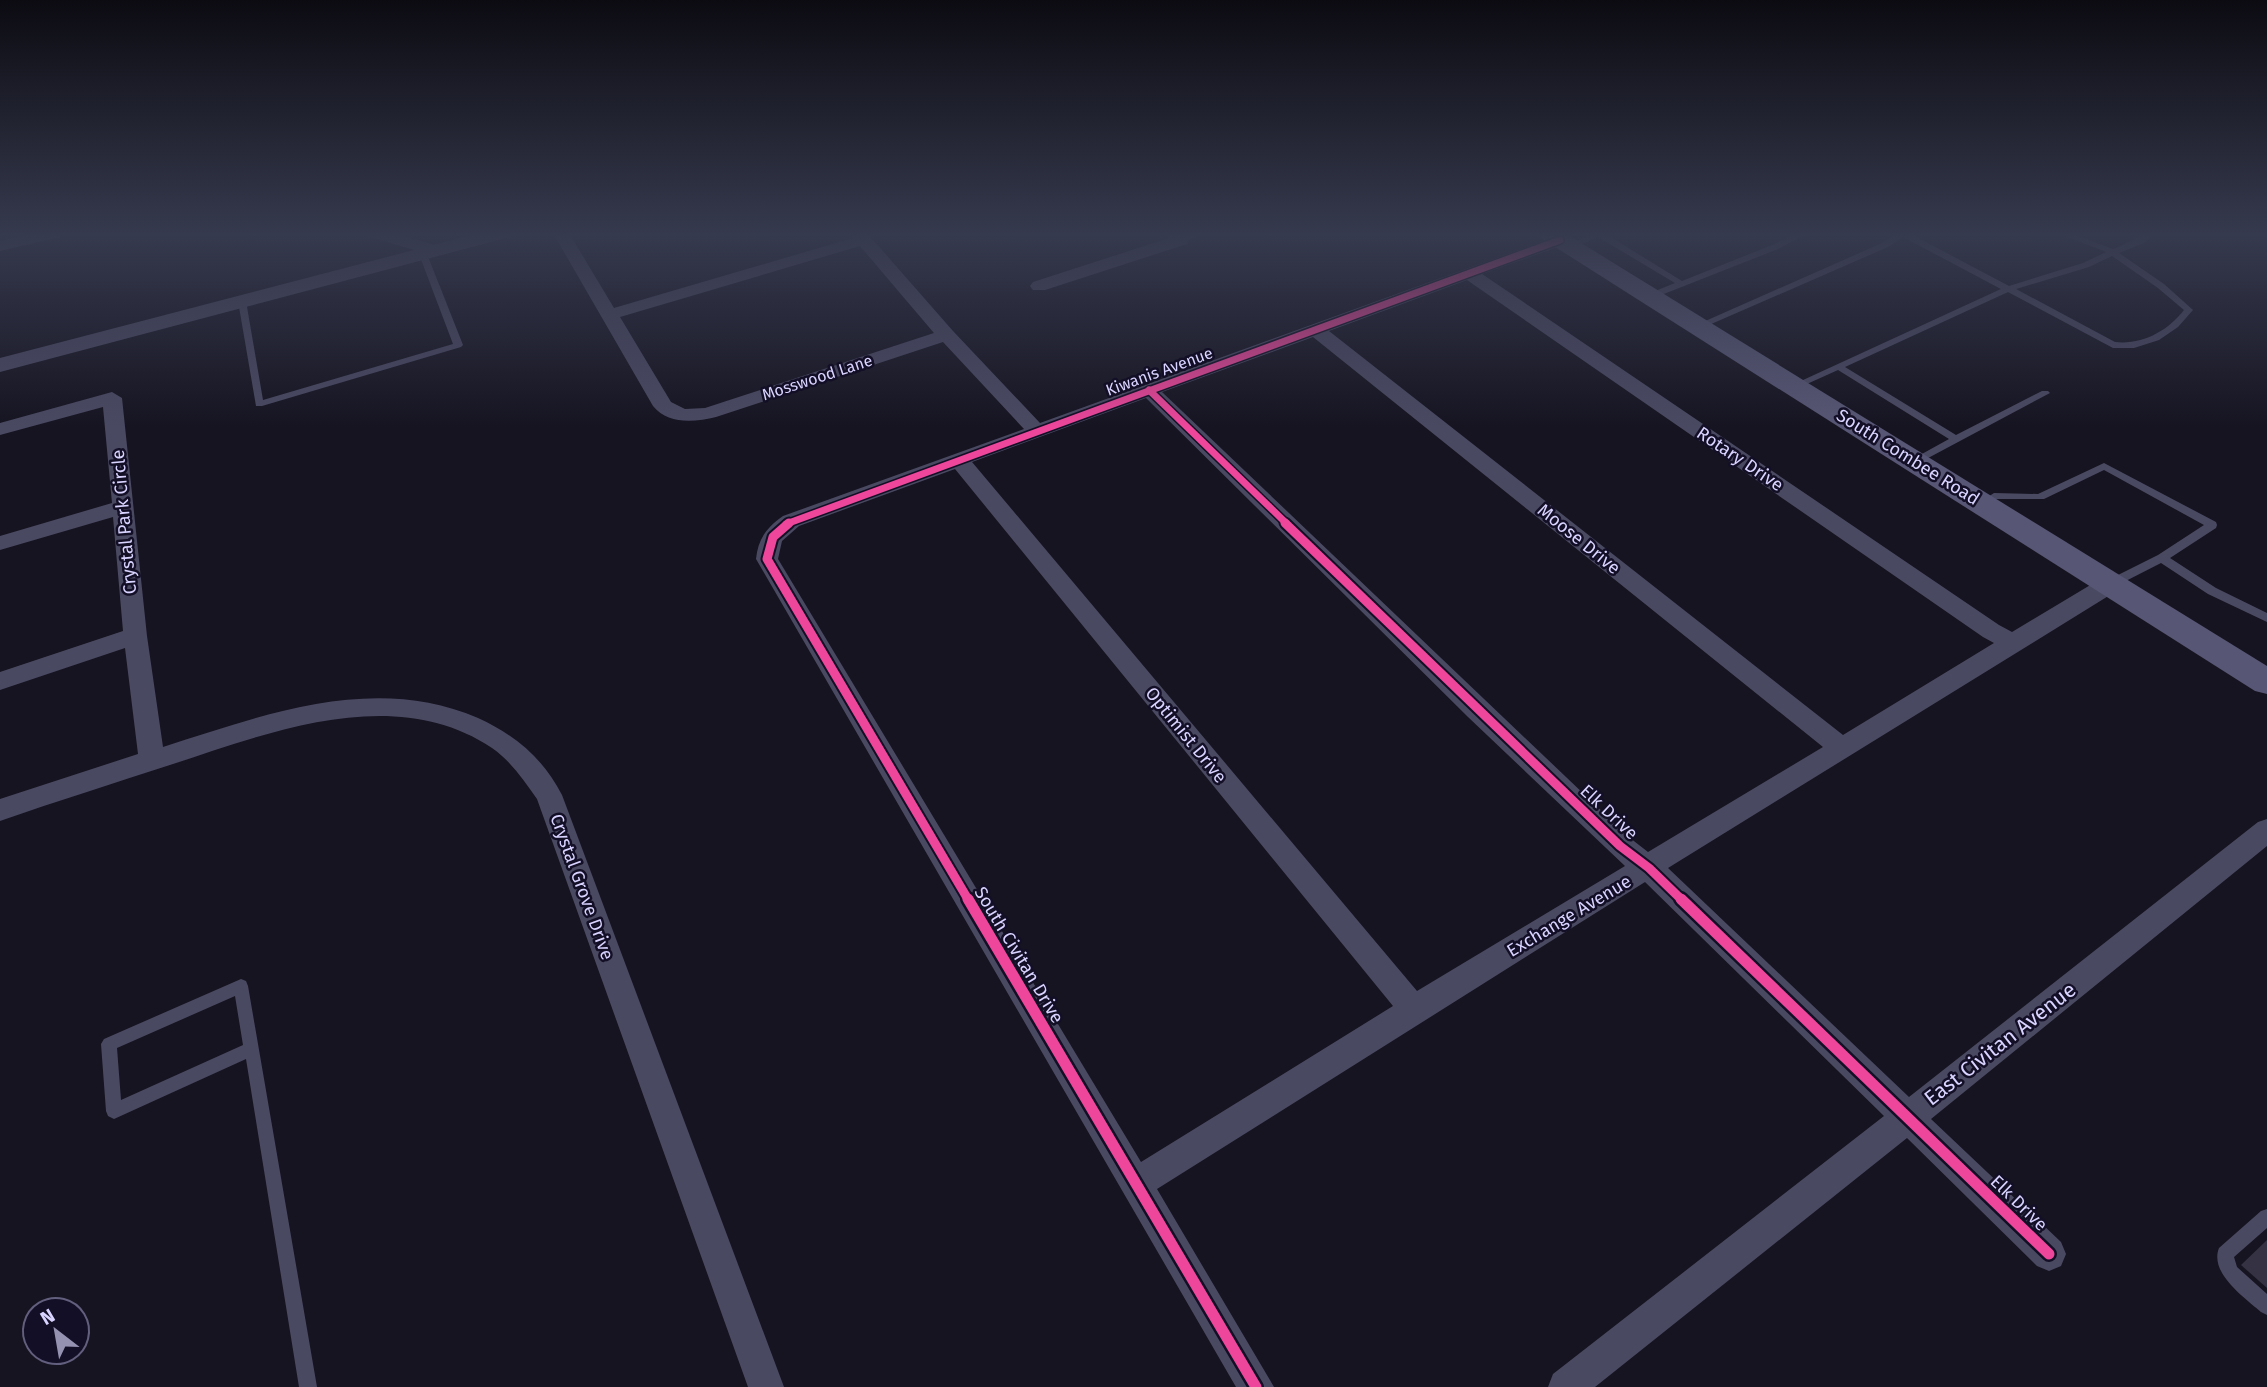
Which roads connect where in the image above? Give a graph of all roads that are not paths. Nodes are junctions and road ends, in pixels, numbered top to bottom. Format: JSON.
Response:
{"nodes":[{"id":1,"x":255,"y":298,"type":"edge"},
{"id":2,"x":443,"y":298,"type":"edge"},
{"id":3,"x":598,"y":298,"type":"edge"},
{"id":4,"x":663,"y":298,"type":"edge"},
{"id":5,"x":914,"y":298,"type":"edge"},
{"id":6,"x":1403,"y":298,"type":"edge"},
{"id":7,"x":1505,"y":298,"type":"edge"},
{"id":8,"x":1654,"y":298,"type":"edge"},
{"id":9,"x":1763,"y":298,"type":"edge"},
{"id":10,"x":1989,"y":298,"type":"edge"},
{"id":11,"x":2024,"y":298,"type":"edge"},
{"id":12,"x":2175,"y":298,"type":"edge"},
{"id":13,"x":242,"y":301,"type":"junction"},
{"id":14,"x":608,"y":315,"type":"junction"},
{"id":15,"x":1699,"y":326,"type":"junction"},
{"id":16,"x":1316,"y":330,"type":"junction"},
{"id":17,"x":946,"y":335,"type":"junction"},
{"id":18,"x":0,"y":365,"type":"edge"},
{"id":19,"x":1839,"y":366,"type":"junction"},
{"id":20,"x":1795,"y":386,"type":"junction"},
{"id":21,"x":1149,"y":390,"type":"junction"},
{"id":22,"x":2045,"y":393,"type":"dead end"},
{"id":23,"x":0,"y":429,"type":"edge"},
{"id":24,"x":1036,"y":430,"type":"junction"},
{"id":25,"x":1956,"y":439,"type":"junction"},
{"id":26,"x":958,"y":459,"type":"junction"},
{"id":27,"x":1915,"y":462,"type":"junction"},
{"id":28,"x":1982,"y":503,"type":"junction"},
{"id":29,"x":124,"y":508,"type":"junction"},
{"id":30,"x":772,"y":537,"type":"joint"},
{"id":31,"x":0,"y":543,"type":"edge"},
{"id":32,"x":2162,"y":558,"type":"junction"},
{"id":33,"x":2110,"y":584,"type":"junction"},
{"id":34,"x":2267,"y":618,"type":"edge"},
{"id":35,"x":135,"y":636,"type":"junction"},
{"id":36,"x":2012,"y":643,"type":"junction"},
{"id":37,"x":2263,"y":672,"type":"edge"},
{"id":38,"x":0,"y":681,"type":"edge"},
{"id":39,"x":1842,"y":748,"type":"junction"},
{"id":40,"x":152,"y":760,"type":"junction"},
{"id":41,"x":0,"y":810,"type":"edge"},
{"id":42,"x":2267,"y":830,"type":"edge"},
{"id":43,"x":1649,"y":867,"type":"junction"},
{"id":44,"x":1414,"y":1009,"type":"junction"},
{"id":45,"x":251,"y":1049,"type":"junction"},
{"id":46,"x":1906,"y":1116,"type":"junction"},
{"id":47,"x":1137,"y":1184,"type":"junction"},
{"id":48,"x":2267,"y":1217,"type":"edge"},
{"id":49,"x":2049,"y":1254,"type":"dead end"},
{"id":50,"x":2267,"y":1306,"type":"edge"},
{"id":51,"x":308,"y":1387,"type":"edge"},
{"id":52,"x":766,"y":1387,"type":"edge"},
{"id":53,"x":1255,"y":1387,"type":"edge"},
{"id":54,"x":1566,"y":1387,"type":"edge"}],
"edges":[{"from":1,"to":13,"type":"street"},
{"from":2,"to":13,"type":"lane"},
{"from":3,"to":14,"type":"street"},
{"from":4,"to":14,"type":"street"},
{"from":5,"to":17,"type":"street"},
{"from":6,"to":16,"type":"street","name":"Kiwanis Avenue"},
{"from":7,"to":36,"type":"street","name":"Rotary Drive"},
{"from":8,"to":15,"type":"main road","name":"South Combee Road"},
{"from":9,"to":15,"type":"lane"},
{"from":10,"to":19,"type":"lane"},
{"from":11,"to":12,"type":"lane"},
{"from":13,"to":18,"type":"street"},
{"from":14,"to":17,"type":"street","name":"Mosswood Lane"},
{"from":15,"to":20,"type":"main road","name":"South Combee Road"},
{"from":16,"to":21,"type":"street","name":"Kiwanis Avenue"},
{"from":16,"to":39,"type":"street","name":"Moose Drive"},
{"from":17,"to":24,"type":"street"},
{"from":19,"to":20,"type":"lane"},
{"from":19,"to":25,"type":"lane"},
{"from":20,"to":27,"type":"main road","name":"South Combee Road"},
{"from":21,"to":24,"type":"street","name":"Kiwanis Avenue"},
{"from":21,"to":43,"type":"street","name":"Elk Drive"},
{"from":22,"to":25,"type":"lane"},
{"from":23,"to":29,"type":"street","name":"Crystal Park Circle"},
{"from":24,"to":26,"type":"street","name":"Kiwanis Avenue"},
{"from":25,"to":27,"type":"lane"},
{"from":26,"to":30,"type":"street","name":"Kiwanis Avenue"},
{"from":26,"to":44,"type":"street","name":"Optimist Drive"},
{"from":27,"to":28,"type":"main road","name":"South Combee Road"},
{"from":28,"to":32,"type":"lane"},
{"from":28,"to":33,"type":"main road","name":"South Combee Road"},
{"from":29,"to":31,"type":"street"},
{"from":29,"to":35,"type":"street","name":"Crystal Park Circle"},
{"from":30,"to":47,"type":"street","name":"South Civitan Drive"},
{"from":32,"to":33,"type":"lane"},
{"from":32,"to":34,"type":"lane"},
{"from":33,"to":36,"type":"street","name":"Exchange Avenue"},
{"from":33,"to":37,"type":"main road","name":"South Combee Road"},
{"from":35,"to":38,"type":"street"},
{"from":35,"to":40,"type":"street","name":"Crystal Park Circle"},
{"from":36,"to":39,"type":"street","name":"Exchange Avenue"},
{"from":39,"to":43,"type":"street","name":"Exchange Avenue"},
{"from":40,"to":41,"type":"street","name":"Crystal Grove Drive"},
{"from":40,"to":52,"type":"street","name":"Crystal Grove Drive"},
{"from":42,"to":46,"type":"street","name":"East Civitan Avenue"},
{"from":43,"to":44,"type":"street","name":"Exchange Avenue"},
{"from":43,"to":46,"type":"street","name":"Elk Drive"},
{"from":44,"to":47,"type":"street","name":"Exchange Avenue"},
{"from":45,"to":45,"type":"lane"},
{"from":45,"to":51,"type":"lane"},
{"from":46,"to":49,"type":"street","name":"Elk Drive"},
{"from":46,"to":54,"type":"street","name":"East Civitan Avenue"},
{"from":47,"to":53,"type":"street","name":"South Civitan Drive"},
{"from":48,"to":50,"type":"lane"}]}
